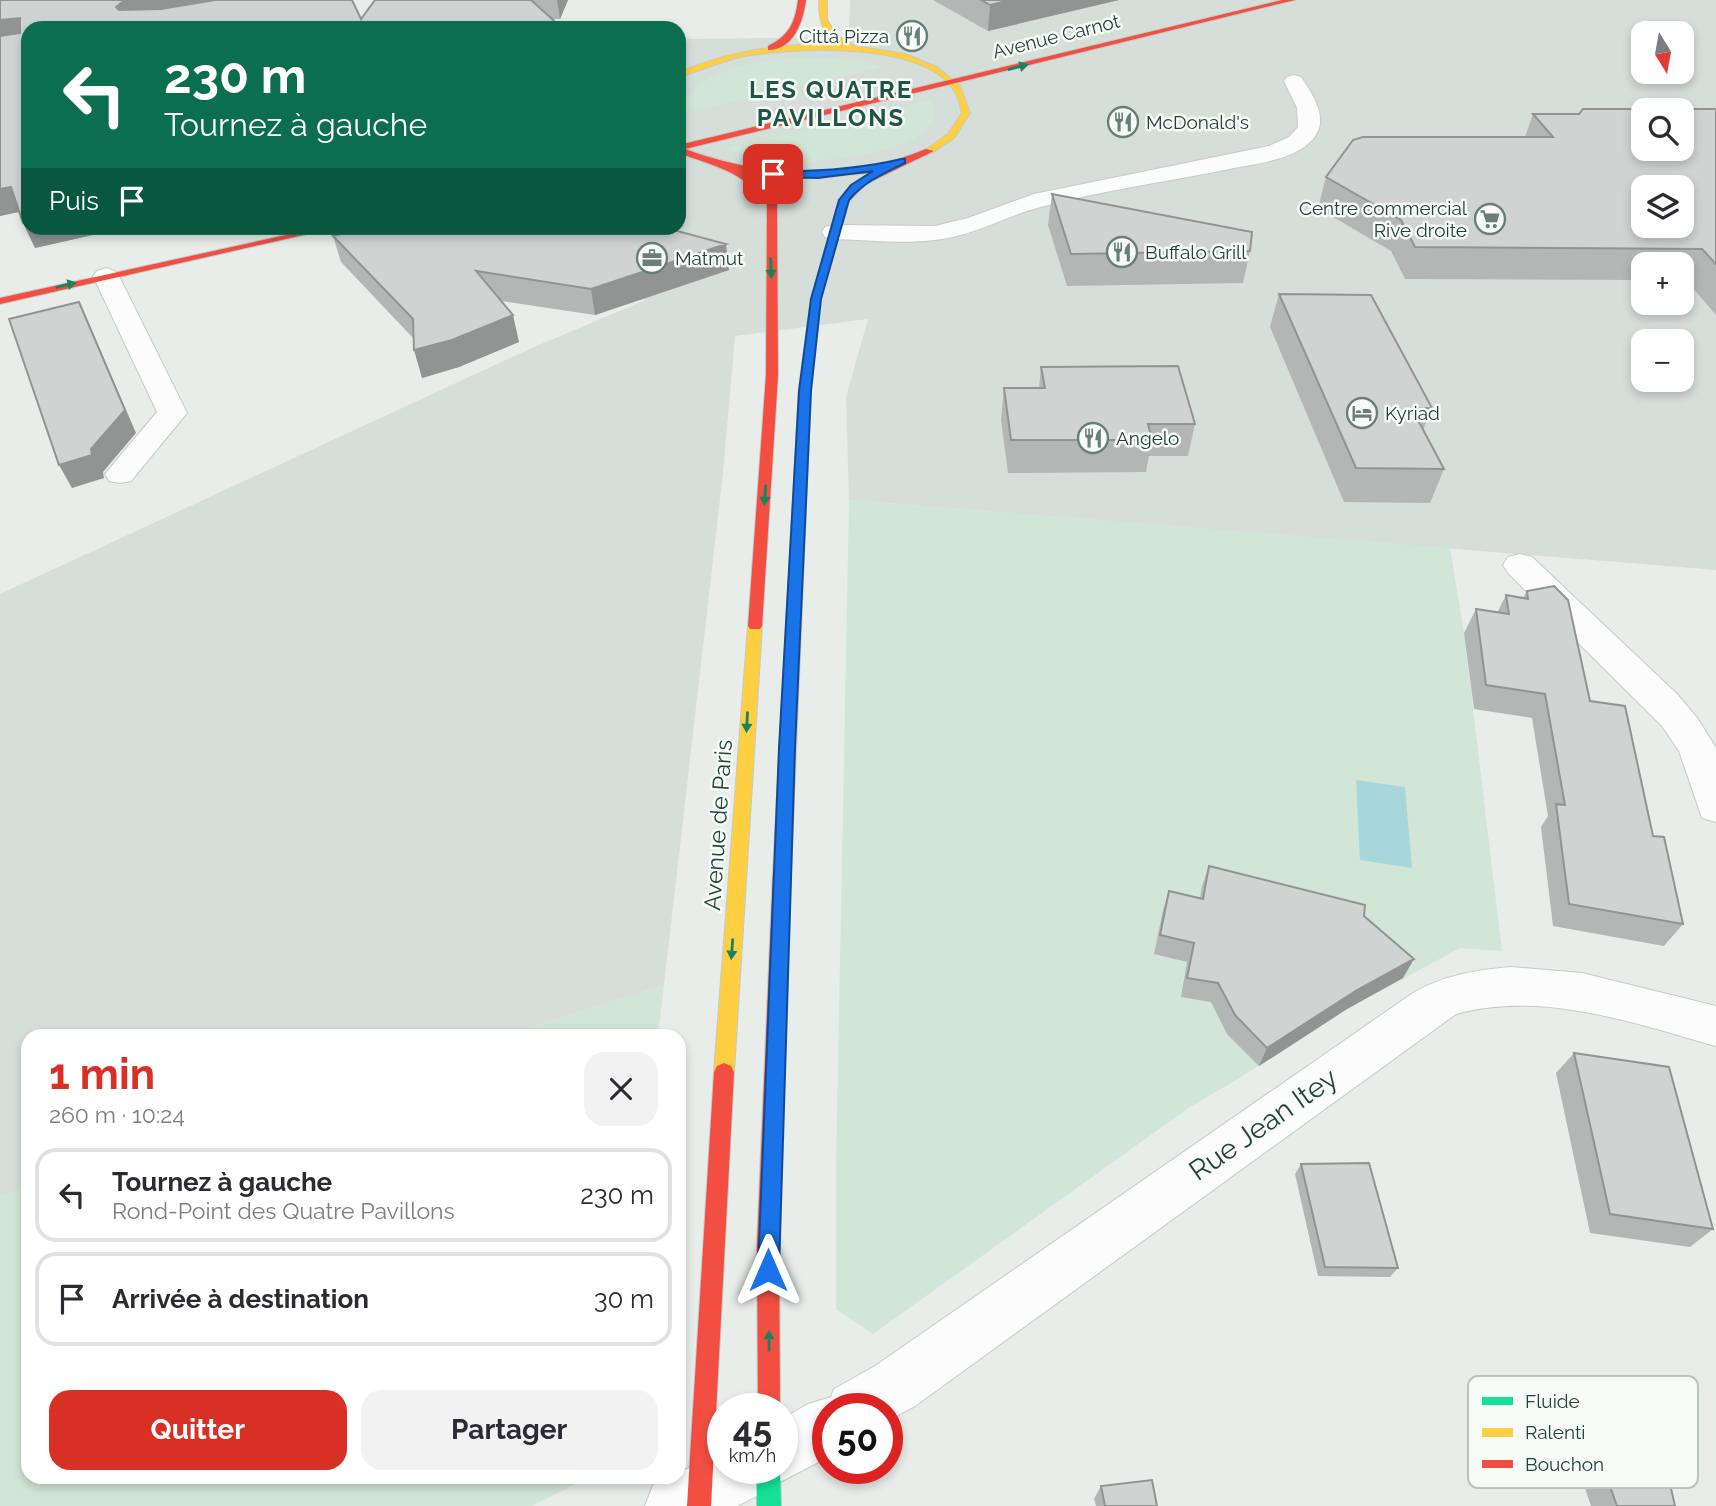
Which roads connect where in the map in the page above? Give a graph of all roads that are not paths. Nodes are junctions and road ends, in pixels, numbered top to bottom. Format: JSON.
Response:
{"nodes":[{"id":1,"x":802,"y":0,"type":"edge"},
{"id":2,"x":823,"y":0,"type":"edge"},
{"id":3,"x":1223,"y":0,"type":"edge"},
{"id":4,"x":1292,"y":0,"type":"edge"},
{"id":5,"x":1119,"y":25,"type":"dead end"},
{"id":6,"x":771,"y":48,"type":"junction"},
{"id":7,"x":855,"y":49,"type":"junction"},
{"id":8,"x":954,"y":64,"type":"dead end"},
{"id":9,"x":931,"y":69,"type":"junction"},
{"id":10,"x":686,"y":72,"type":"edge"},
{"id":11,"x":904,"y":76,"type":"dead end"},
{"id":12,"x":1294,"y":81,"type":"dead end"},
{"id":13,"x":952,"y":83,"type":"junction"},
{"id":14,"x":686,"y":147,"type":"edge"},
{"id":15,"x":686,"y":152,"type":"edge"},
{"id":16,"x":902,"y":161,"type":"junction"},
{"id":17,"x":731,"y":168,"type":"junction"},
{"id":18,"x":834,"y":232,"type":"junction"},
{"id":19,"x":296,"y":235,"type":"edge"},
{"id":20,"x":106,"y":276,"type":"junction"},
{"id":21,"x":0,"y":301,"type":"edge"},
{"id":22,"x":120,"y":474,"type":"dead end"},
{"id":23,"x":1520,"y":565,"type":"dead end"},
{"id":24,"x":1716,"y":807,"type":"edge"},
{"id":25,"x":1716,"y":1026,"type":"edge"},
{"id":26,"x":769,"y":1393,"type":"edge"},
{"id":27,"x":883,"y":1393,"type":"edge"},
{"id":28,"x":725,"y":1484,"type":"edge"},
{"id":29,"x":768,"y":1484,"type":"edge"},
{"id":30,"x":691,"y":1503,"type":"edge"},
{"id":31,"x":769,"y":1506,"type":"edge"}],
"edges":[{"from":1,"to":6,"type":"main road"},
{"from":2,"to":7,"type":"main road"},
{"from":3,"to":5,"type":"main road","name":"Avenue Carnot"},
{"from":13,"to":4,"type":"main road","name":"Avenue Carnot","one_way":true},
{"from":6,"to":7,"type":"main road"},
{"from":6,"to":10,"type":"main road"},
{"from":7,"to":9,"type":"main road"},
{"from":8,"to":9,"type":"main road"},
{"from":9,"to":11,"type":"main road"},
{"from":9,"to":13,"type":"main road"},
{"from":12,"to":18,"type":"street"},
{"from":13,"to":14,"type":"main road","name":"Avenue Carnot"},
{"from":13,"to":16,"type":"main road"},
{"from":15,"to":17,"type":"main road"},
{"from":16,"to":17,"type":"main road"},
{"from":16,"to":18,"type":"main road"},
{"from":17,"to":30,"type":"main road","name":"Avenue de Paris","one_way":true},
{"from":26,"to":18,"type":"main road","one_way":true},
{"from":19,"to":20,"type":"main road"},
{"from":21,"to":20,"type":"main road","one_way":true},
{"from":20,"to":22,"type":"street"},
{"from":23,"to":24,"type":"street"},
{"from":25,"to":27,"type":"street","name":"Rue Jean Itey"},
{"from":28,"to":30,"type":"street"},
{"from":29,"to":31,"type":"main road"}]}
